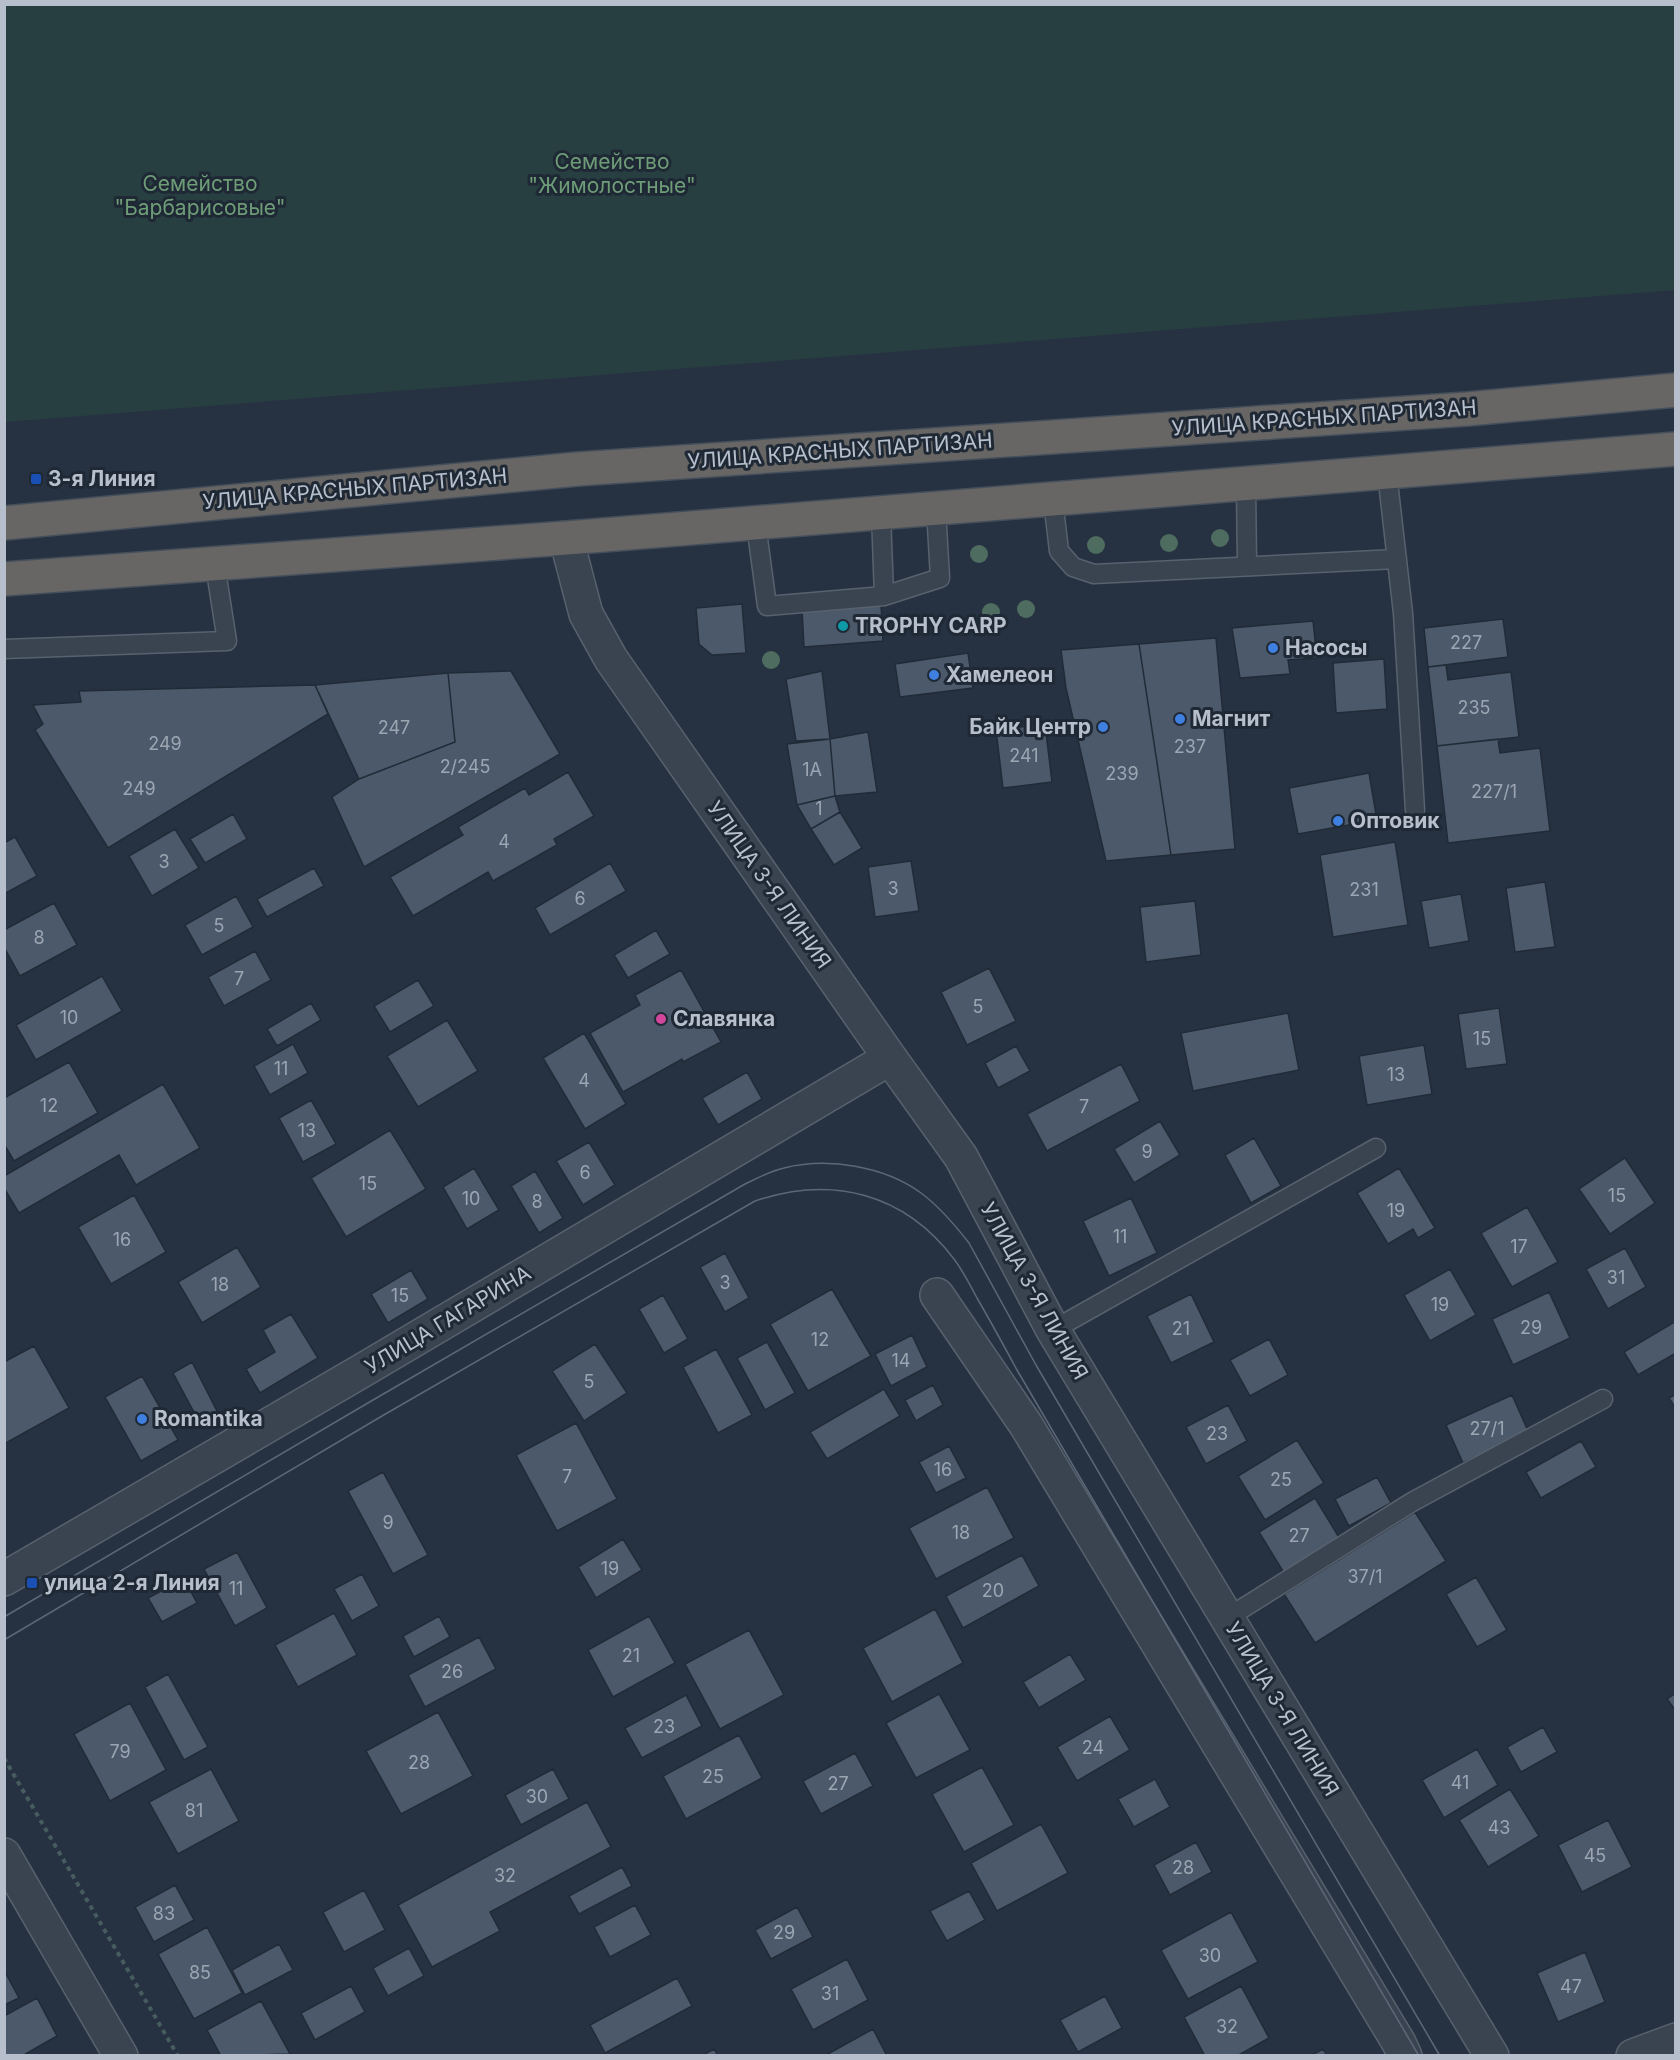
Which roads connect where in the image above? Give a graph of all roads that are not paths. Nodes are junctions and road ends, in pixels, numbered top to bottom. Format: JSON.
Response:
{"nodes":[{"id":1,"x":1676,"y":390,"type":"edge"},
{"id":2,"x":1676,"y":449,"type":"edge"},
{"id":3,"x":1387,"y":473,"type":"junction"},
{"id":4,"x":1246,"y":484,"type":"junction"},
{"id":5,"x":1053,"y":500,"type":"junction"},
{"id":6,"x":936,"y":509,"type":"junction"},
{"id":7,"x":881,"y":513,"type":"junction"},
{"id":8,"x":4,"y":523,"type":"edge"},
{"id":9,"x":756,"y":524,"type":"junction"},
{"id":10,"x":566,"y":538,"type":"junction"},
{"id":11,"x":1397,"y":559,"type":"junction"},
{"id":12,"x":215,"y":565,"type":"junction"},
{"id":13,"x":1247,"y":566,"type":"junction"},
{"id":14,"x":4,"y":579,"type":"edge"},
{"id":15,"x":884,"y":596,"type":"junction"},
{"id":16,"x":4,"y":649,"type":"edge"},
{"id":17,"x":1415,"y":810,"type":"dead end"},
{"id":18,"x":890,"y":1058,"type":"junction"},
{"id":19,"x":1376,"y":1148,"type":"dead end"},
{"id":20,"x":937,"y":1295,"type":"dead end"},
{"id":21,"x":1053,"y":1330,"type":"junction"},
{"id":22,"x":1603,"y":1399,"type":"dead end"},
{"id":23,"x":4,"y":1579,"type":"edge"},
{"id":24,"x":1227,"y":1618,"type":"junction"},
{"id":25,"x":4,"y":1855,"type":"edge"},
{"id":26,"x":1676,"y":2040,"type":"edge"},
{"id":27,"x":121,"y":2055,"type":"edge"},
{"id":28,"x":1405,"y":2055,"type":"edge"},
{"id":29,"x":1492,"y":2055,"type":"edge"},
{"id":30,"x":1633,"y":2055,"type":"edge"}],
"edges":[{"from":1,"to":8,"type":"highway","name":"УЛИЦА КРАСНЫХ ПАРТИЗАН"},
{"from":2,"to":3,"type":"highway"},
{"from":3,"to":4,"type":"highway"},
{"from":3,"to":11,"type":"lane"},
{"from":4,"to":5,"type":"highway"},
{"from":4,"to":13,"type":"lane"},
{"from":5,"to":6,"type":"highway"},
{"from":5,"to":13,"type":"lane"},
{"from":6,"to":7,"type":"highway"},
{"from":6,"to":15,"type":"lane"},
{"from":7,"to":9,"type":"highway"},
{"from":7,"to":15,"type":"lane"},
{"from":9,"to":10,"type":"highway"},
{"from":9,"to":15,"type":"lane"},
{"from":10,"to":12,"type":"highway"},
{"from":10,"to":18,"type":"street","name":"УЛИЦА 3-Я ЛИНИЯ"},
{"from":11,"to":13,"type":"lane"},
{"from":11,"to":17,"type":"lane"},
{"from":12,"to":14,"type":"highway"},
{"from":12,"to":16,"type":"lane"},
{"from":18,"to":21,"type":"street","name":"УЛИЦА 3-Я ЛИНИЯ"},
{"from":18,"to":23,"type":"street","name":"УЛИЦА ГАГАРИНА"},
{"from":19,"to":21,"type":"lane"},
{"from":20,"to":28,"type":"street"},
{"from":21,"to":24,"type":"street","name":"УЛИЦА 3-Я ЛИНИЯ"},
{"from":22,"to":24,"type":"lane"},
{"from":24,"to":29,"type":"street","name":"УЛИЦА 3-Я ЛИНИЯ"},
{"from":25,"to":27,"type":"street"},
{"from":26,"to":30,"type":"street"}]}
